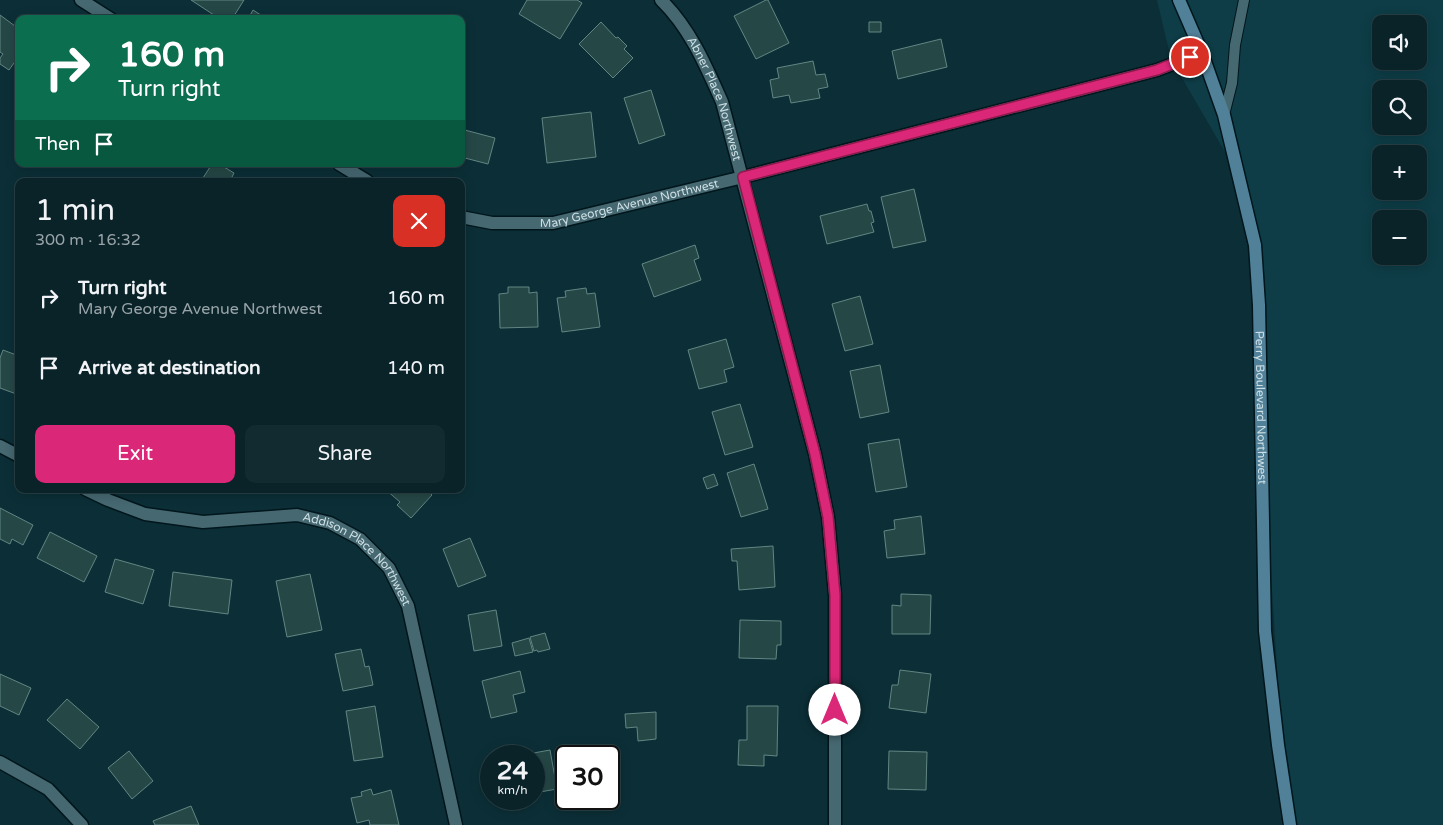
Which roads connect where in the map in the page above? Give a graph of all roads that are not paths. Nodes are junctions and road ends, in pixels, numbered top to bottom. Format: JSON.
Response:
{"nodes":[{"id":1,"x":81,"y":0,"type":"edge"},
{"id":2,"x":661,"y":0,"type":"edge"},
{"id":3,"x":1179,"y":0,"type":"edge"},
{"id":4,"x":1244,"y":0,"type":"edge"},
{"id":5,"x":105,"y":15,"type":"edge"},
{"id":6,"x":1202,"y":53,"type":"junction"},
{"id":7,"x":1224,"y":115,"type":"junction"},
{"id":8,"x":344,"y":167,"type":"edge"},
{"id":9,"x":743,"y":177,"type":"junction"},
{"id":10,"x":362,"y":178,"type":"edge"},
{"id":11,"x":465,"y":218,"type":"edge"},
{"id":12,"x":0,"y":446,"type":"edge"},
{"id":13,"x":15,"y":454,"type":"edge"},
{"id":14,"x":93,"y":493,"type":"edge"},
{"id":15,"x":0,"y":762,"type":"edge"},
{"id":16,"x":82,"y":825,"type":"edge"},
{"id":17,"x":456,"y":825,"type":"edge"},
{"id":18,"x":836,"y":825,"type":"edge"},
{"id":19,"x":1290,"y":825,"type":"edge"}],
"edges":[{"from":1,"to":5,"type":"street"},
{"from":2,"to":9,"type":"street","name":"Abner Place Northwest"},
{"from":3,"to":6,"type":"street","name":"Perry Boulevard Northwest"},
{"from":4,"to":7,"type":"lane"},
{"from":6,"to":7,"type":"street","name":"Perry Boulevard Northwest"},
{"from":6,"to":9,"type":"street","name":"Mary George Avenue Northwest"},
{"from":7,"to":19,"type":"street","name":"Perry Boulevard Northwest"},
{"from":8,"to":10,"type":"street"},
{"from":9,"to":11,"type":"street","name":"Mary George Avenue Northwest"},
{"from":9,"to":18,"type":"street","name":"Abner Place Northwest"},
{"from":12,"to":13,"type":"street"},
{"from":14,"to":17,"type":"street","name":"Addison Place Northwest"},
{"from":15,"to":16,"type":"street"}]}
